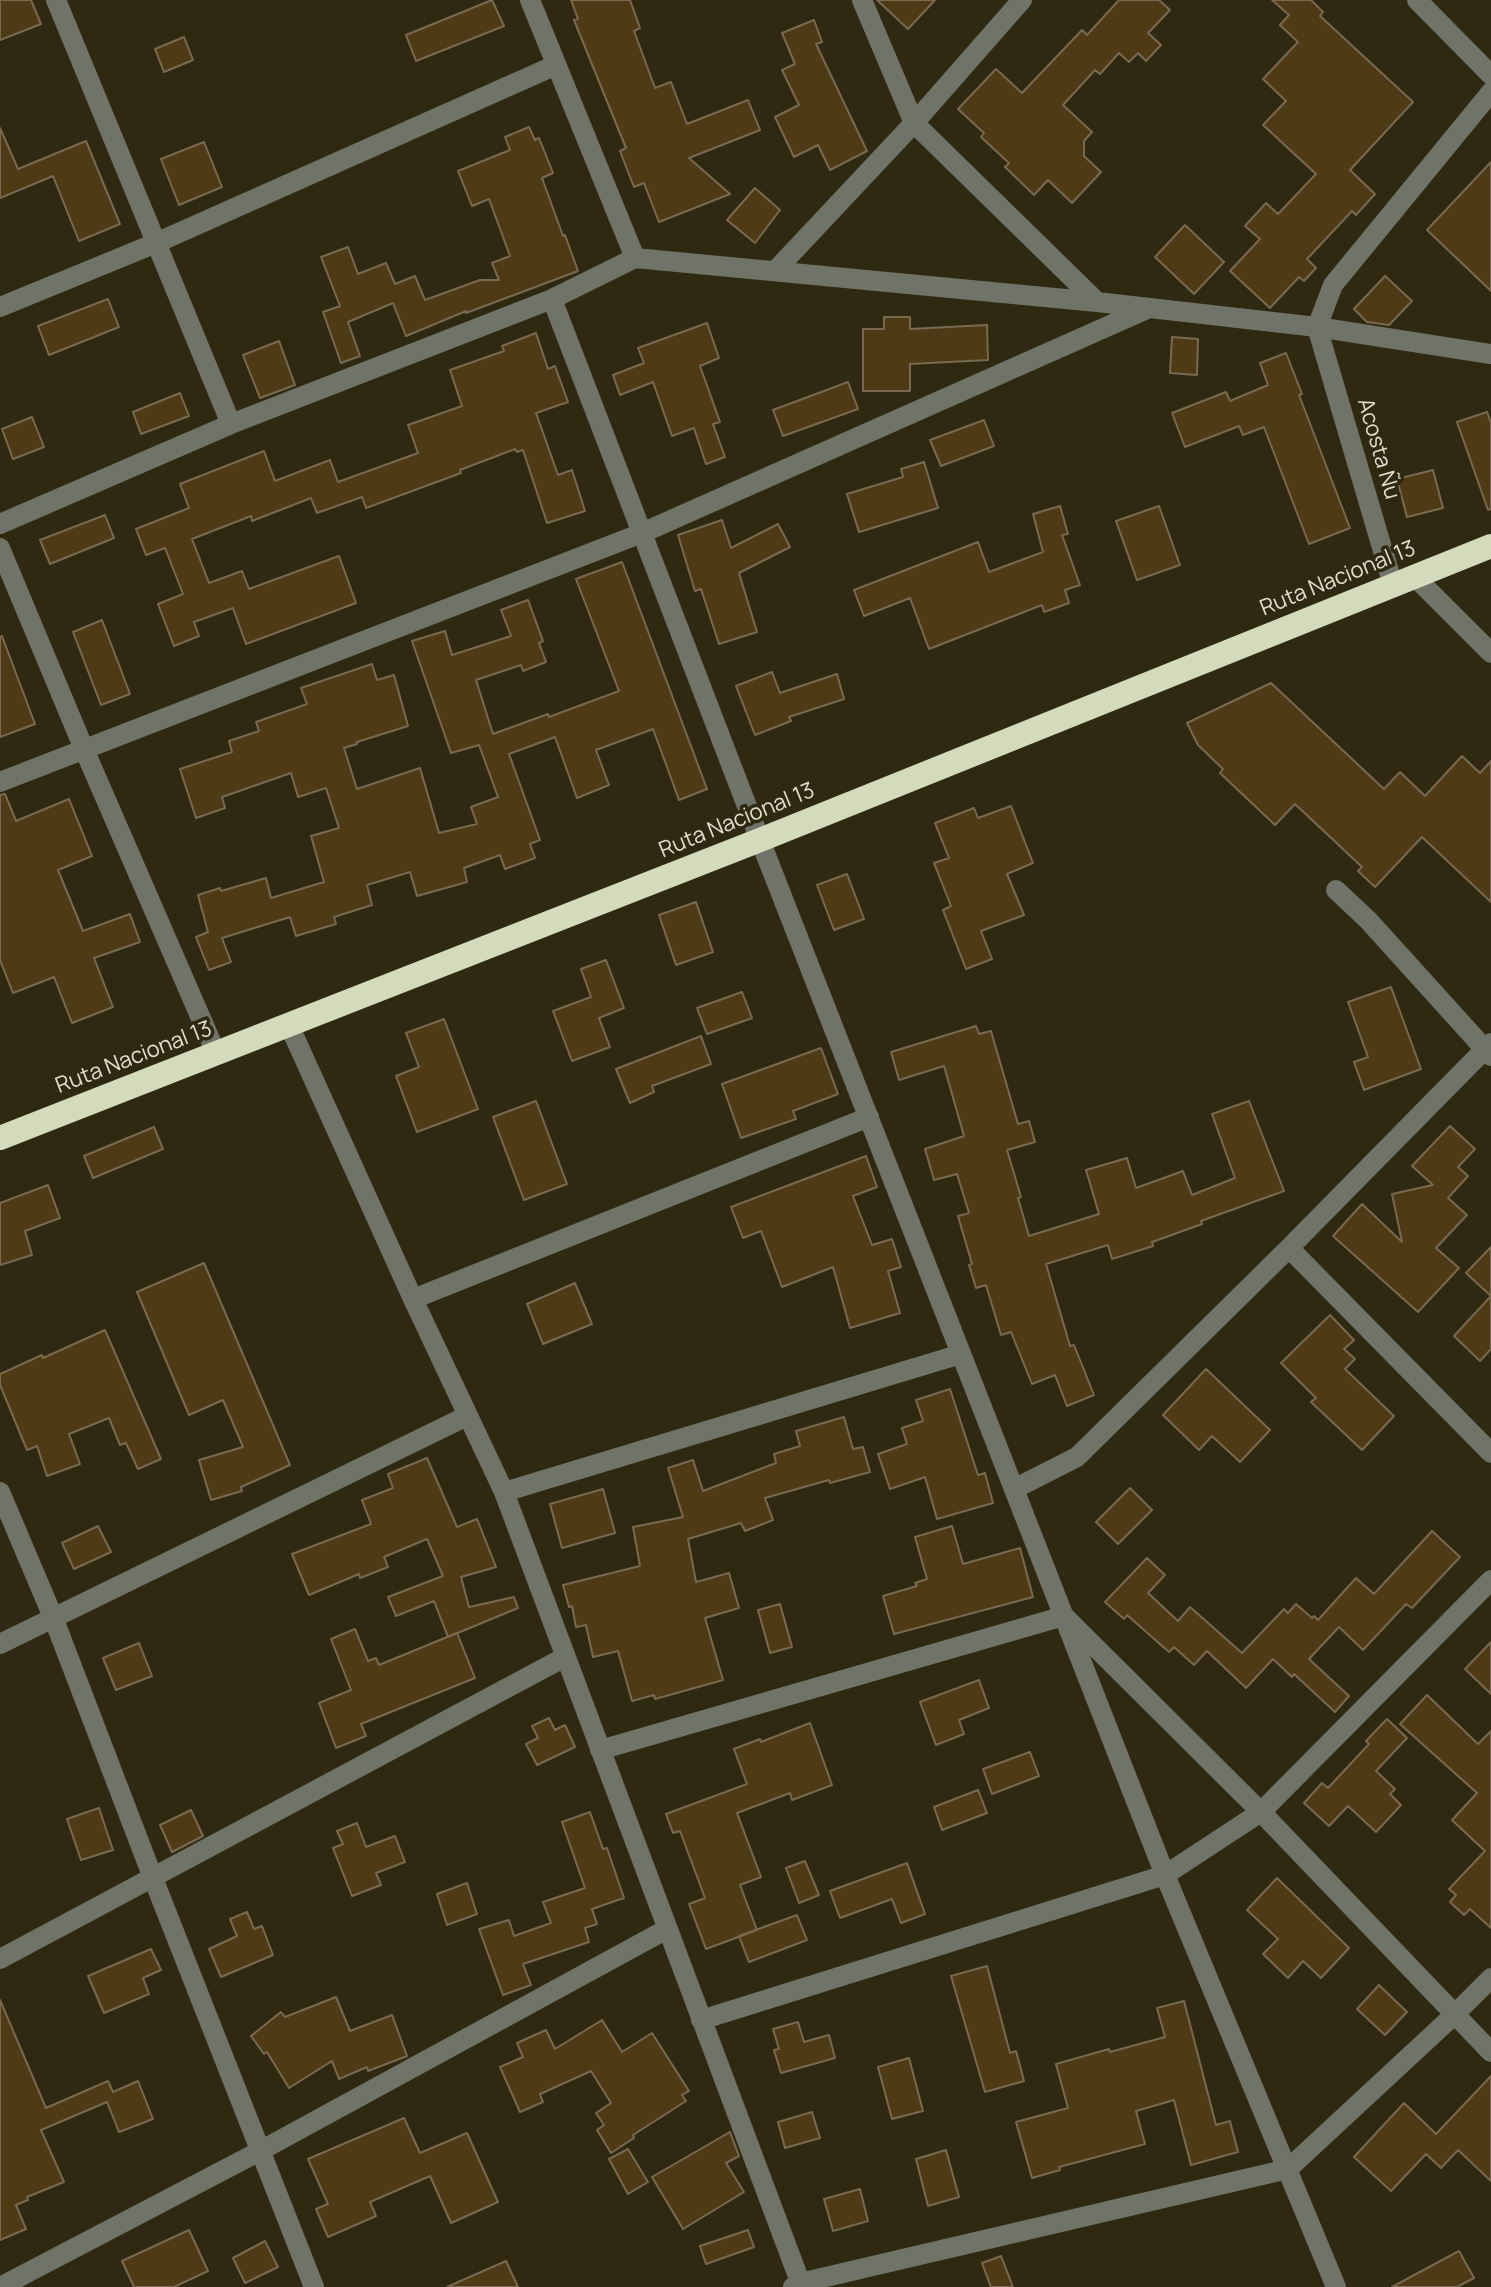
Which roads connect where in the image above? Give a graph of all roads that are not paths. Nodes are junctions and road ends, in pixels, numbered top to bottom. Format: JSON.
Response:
{"nodes":[{"id":1,"x":56,"y":0,"type":"edge"},
{"id":2,"x":530,"y":0,"type":"edge"},
{"id":3,"x":862,"y":0,"type":"edge"},
{"id":4,"x":1022,"y":0,"type":"edge"},
{"id":5,"x":1417,"y":0,"type":"edge"},
{"id":6,"x":556,"y":65,"type":"junction"},
{"id":7,"x":1491,"y":75,"type":"edge"},
{"id":8,"x":1491,"y":92,"type":"edge"},
{"id":9,"x":914,"y":123,"type":"junction"},
{"id":10,"x":156,"y":243,"type":"junction"},
{"id":11,"x":635,"y":258,"type":"junction"},
{"id":12,"x":775,"y":271,"type":"junction"},
{"id":13,"x":552,"y":299,"type":"junction"},
{"id":14,"x":1097,"y":302,"type":"junction"},
{"id":15,"x":0,"y":307,"type":"edge"},
{"id":16,"x":1149,"y":308,"type":"junction"},
{"id":17,"x":1317,"y":327,"type":"junction"},
{"id":18,"x":1491,"y":354,"type":"edge"},
{"id":19,"x":231,"y":424,"type":"junction"},
{"id":20,"x":0,"y":524,"type":"edge"},
{"id":21,"x":642,"y":533,"type":"junction"},
{"id":22,"x":1491,"y":546,"type":"edge"},
{"id":23,"x":0,"y":548,"type":"edge"},
{"id":24,"x":1404,"y":581,"type":"junction"},
{"id":25,"x":1491,"y":653,"type":"edge"},
{"id":26,"x":84,"y":749,"type":"junction"},
{"id":27,"x":0,"y":782,"type":"edge"},
{"id":28,"x":760,"y":840,"type":"junction"},
{"id":29,"x":1336,"y":890,"type":"dead end"},
{"id":30,"x":289,"y":1025,"type":"junction"},
{"id":31,"x":1489,"y":1050,"type":"edge"},
{"id":32,"x":216,"y":1053,"type":"junction"},
{"id":33,"x":869,"y":1117,"type":"junction"},
{"id":34,"x":0,"y":1138,"type":"edge"},
{"id":35,"x":1289,"y":1248,"type":"junction"},
{"id":36,"x":413,"y":1299,"type":"junction"},
{"id":37,"x":961,"y":1354,"type":"junction"},
{"id":38,"x":467,"y":1416,"type":"junction"},
{"id":39,"x":1491,"y":1453,"type":"edge"},
{"id":40,"x":1014,"y":1489,"type":"junction"},
{"id":41,"x":0,"y":1492,"type":"edge"},
{"id":42,"x":504,"y":1492,"type":"junction"},
{"id":43,"x":1491,"y":1580,"type":"edge"},
{"id":44,"x":1064,"y":1616,"type":"junction"},
{"id":45,"x":53,"y":1617,"type":"junction"},
{"id":46,"x":0,"y":1644,"type":"edge"},
{"id":47,"x":565,"y":1657,"type":"junction"},
{"id":48,"x":600,"y":1750,"type":"junction"},
{"id":49,"x":1261,"y":1812,"type":"junction"},
{"id":50,"x":1165,"y":1875,"type":"junction"},
{"id":51,"x":153,"y":1878,"type":"junction"},
{"id":52,"x":667,"y":1929,"type":"junction"},
{"id":53,"x":0,"y":1959,"type":"edge"},
{"id":54,"x":1491,"y":1978,"type":"edge"},
{"id":55,"x":1454,"y":2015,"type":"junction"},
{"id":56,"x":701,"y":2020,"type":"junction"},
{"id":57,"x":1491,"y":2052,"type":"edge"},
{"id":58,"x":260,"y":2151,"type":"junction"},
{"id":59,"x":1288,"y":2169,"type":"junction"},
{"id":60,"x":798,"y":2286,"type":"edge"},
{"id":61,"x":0,"y":2287,"type":"edge"},
{"id":62,"x":314,"y":2287,"type":"edge"},
{"id":63,"x":1336,"y":2287,"type":"edge"}],
"edges":[{"from":1,"to":10,"type":"street"},
{"from":2,"to":6,"type":"street"},
{"from":3,"to":9,"type":"street"},
{"from":4,"to":9,"type":"street"},
{"from":5,"to":7,"type":"street"},
{"from":6,"to":10,"type":"street"},
{"from":6,"to":11,"type":"street"},
{"from":8,"to":17,"type":"street"},
{"from":9,"to":12,"type":"street"},
{"from":9,"to":14,"type":"street"},
{"from":10,"to":15,"type":"street"},
{"from":10,"to":19,"type":"street"},
{"from":11,"to":12,"type":"street"},
{"from":11,"to":13,"type":"street"},
{"from":12,"to":14,"type":"street"},
{"from":13,"to":19,"type":"street"},
{"from":13,"to":21,"type":"street"},
{"from":14,"to":16,"type":"street"},
{"from":16,"to":17,"type":"street"},
{"from":16,"to":21,"type":"street"},
{"from":17,"to":18,"type":"street"},
{"from":17,"to":24,"type":"street","name":"Acosta Ñu"},
{"from":19,"to":20,"type":"street"},
{"from":21,"to":26,"type":"street"},
{"from":21,"to":28,"type":"street"},
{"from":22,"to":24,"type":"highway","name":"Ruta Nacional 13"},
{"from":23,"to":26,"type":"street"},
{"from":24,"to":25,"type":"street","name":"Acosta Ñu"},
{"from":24,"to":28,"type":"highway","name":"Ruta Nacional 13"},
{"from":26,"to":27,"type":"street"},
{"from":26,"to":32,"type":"street"},
{"from":28,"to":30,"type":"highway","name":"Ruta Nacional 13"},
{"from":28,"to":33,"type":"street"},
{"from":29,"to":31,"type":"street"},
{"from":30,"to":32,"type":"highway","name":"Ruta Nacional 13"},
{"from":30,"to":36,"type":"street"},
{"from":31,"to":35,"type":"street"},
{"from":32,"to":34,"type":"highway","name":"Ruta Nacional 13"},
{"from":33,"to":36,"type":"street"},
{"from":33,"to":37,"type":"street"},
{"from":35,"to":39,"type":"street"},
{"from":35,"to":40,"type":"street"},
{"from":36,"to":38,"type":"street"},
{"from":37,"to":40,"type":"street"},
{"from":37,"to":42,"type":"street"},
{"from":38,"to":42,"type":"street"},
{"from":38,"to":45,"type":"street"},
{"from":40,"to":44,"type":"street"},
{"from":41,"to":45,"type":"street"},
{"from":42,"to":47,"type":"street"},
{"from":43,"to":49,"type":"street"},
{"from":44,"to":48,"type":"street"},
{"from":44,"to":49,"type":"street"},
{"from":44,"to":50,"type":"street"},
{"from":45,"to":46,"type":"street"},
{"from":45,"to":51,"type":"street"},
{"from":47,"to":48,"type":"street"},
{"from":47,"to":51,"type":"street"},
{"from":48,"to":52,"type":"street"},
{"from":49,"to":50,"type":"street"},
{"from":49,"to":55,"type":"street"},
{"from":50,"to":56,"type":"street"},
{"from":50,"to":59,"type":"street"},
{"from":51,"to":53,"type":"street"},
{"from":51,"to":58,"type":"street"},
{"from":52,"to":56,"type":"street"},
{"from":52,"to":58,"type":"street"},
{"from":54,"to":55,"type":"street"},
{"from":55,"to":57,"type":"street"},
{"from":55,"to":59,"type":"street"},
{"from":56,"to":60,"type":"street"},
{"from":58,"to":61,"type":"street"},
{"from":58,"to":62,"type":"street"},
{"from":59,"to":60,"type":"street"},
{"from":59,"to":63,"type":"street"}]}
